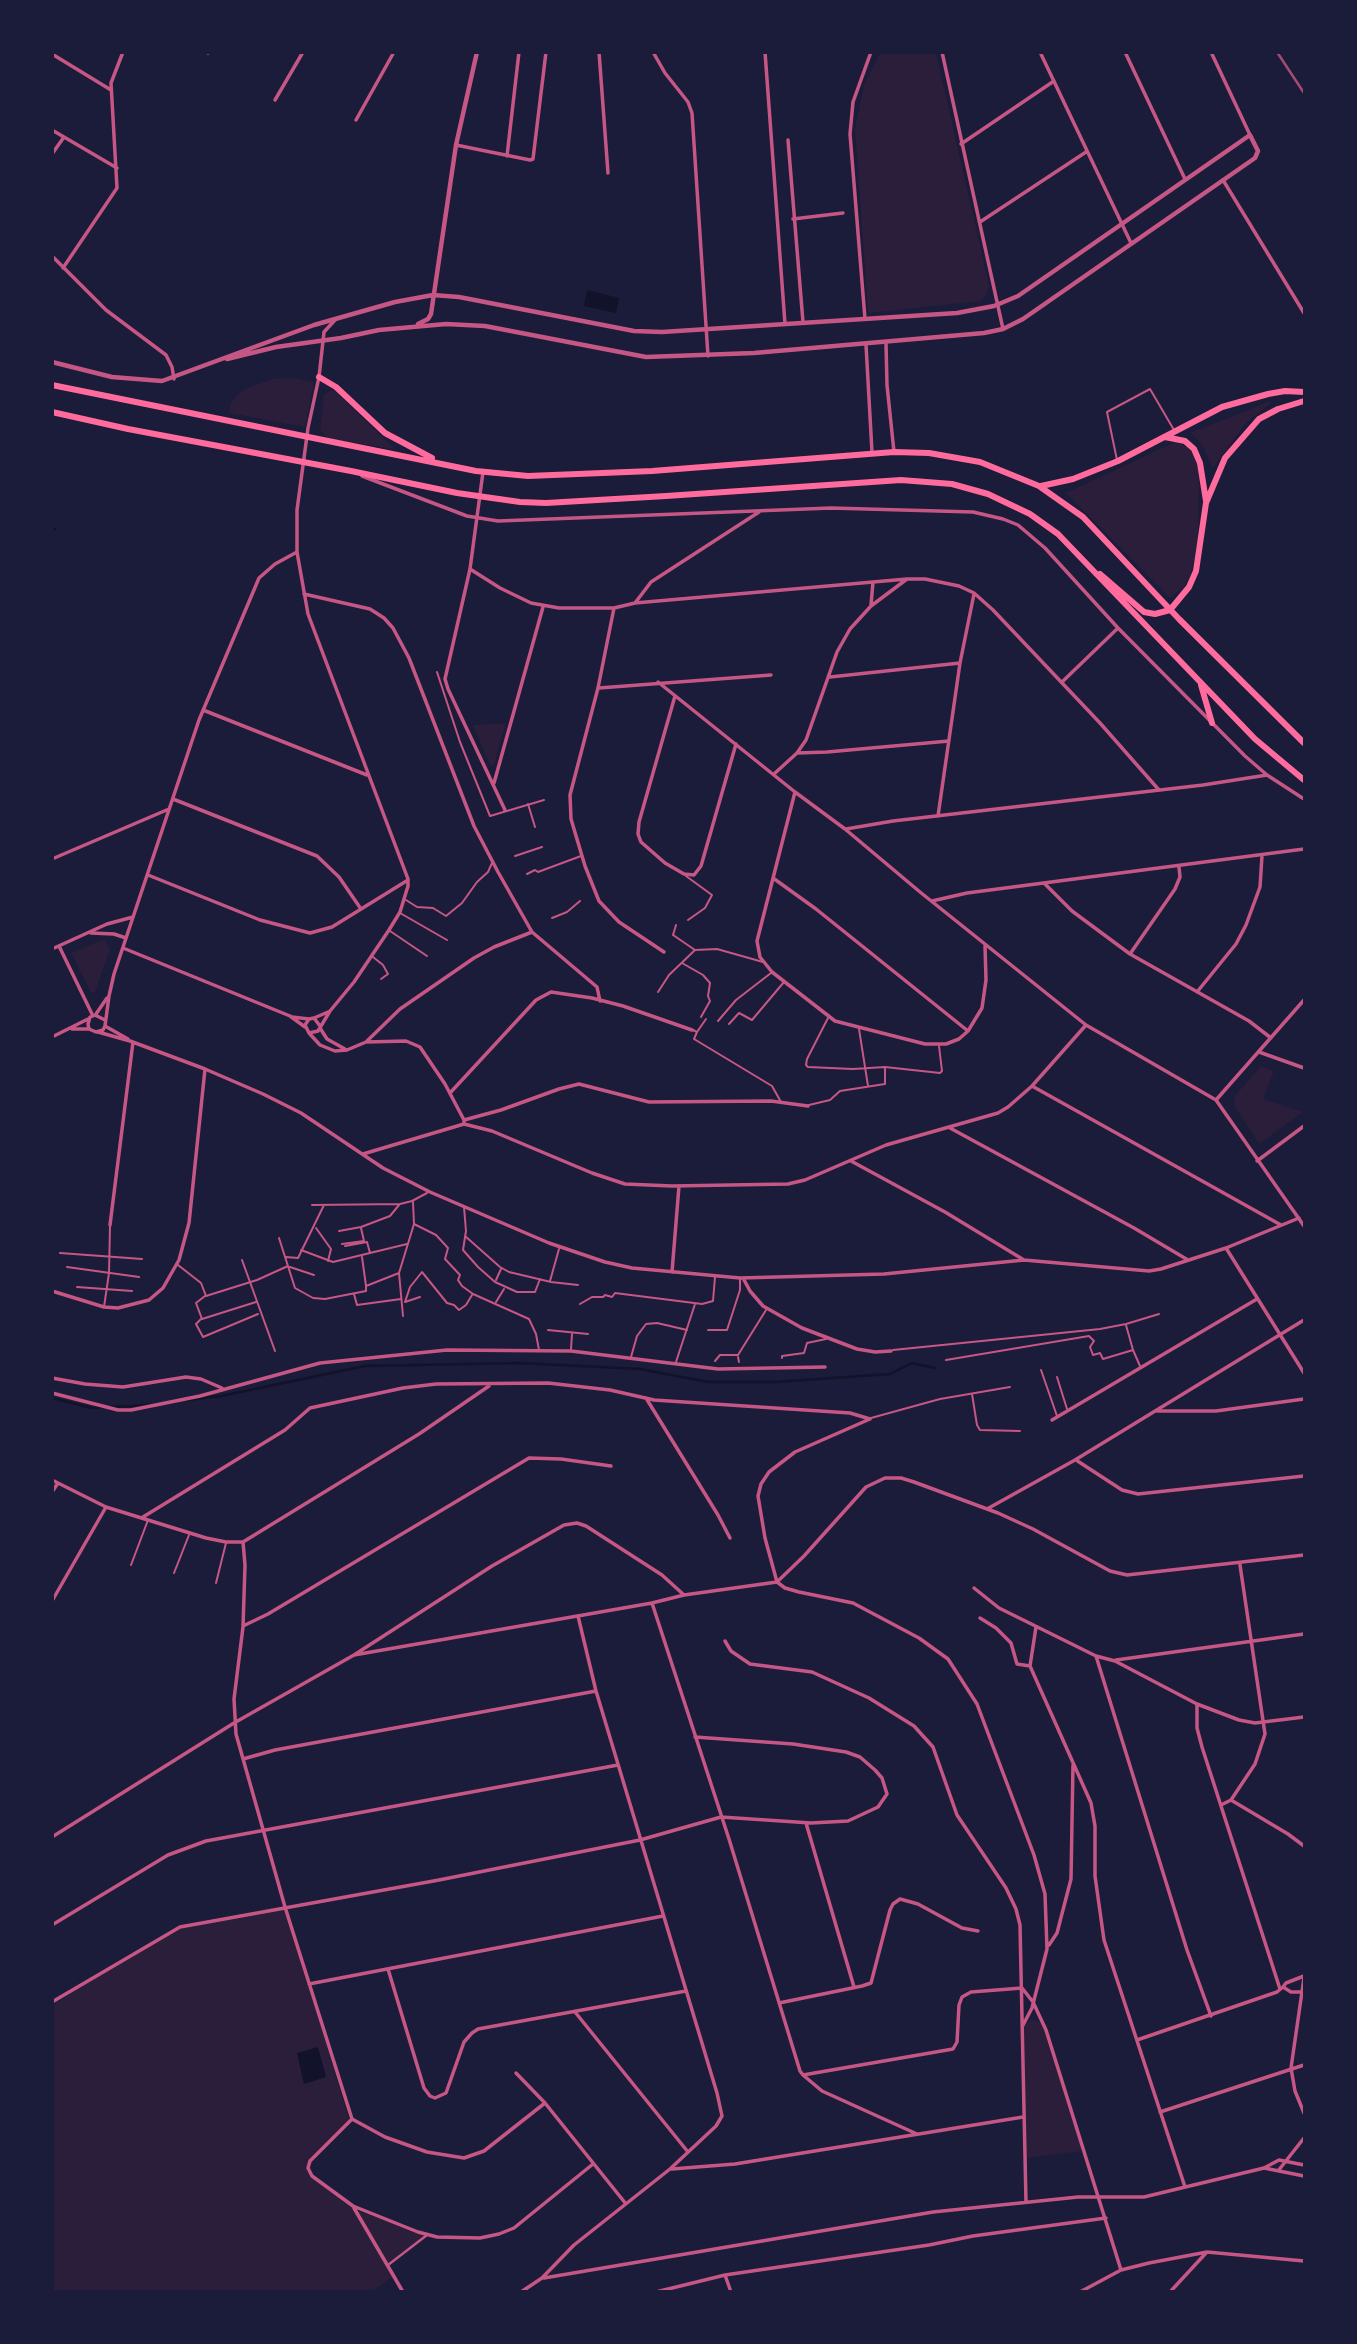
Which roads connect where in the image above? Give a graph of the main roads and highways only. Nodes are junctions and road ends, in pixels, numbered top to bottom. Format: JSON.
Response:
{"nodes":[{"id":1,"x":319,"y":377,"type":"road end"},
{"id":2,"x":52,"y":385,"type":"edge"},
{"id":3,"x":1304,"y":392,"type":"edge"},
{"id":4,"x":1304,"y":401,"type":"edge"},
{"id":5,"x":52,"y":412,"type":"edge"},
{"id":6,"x":1162,"y":437,"type":"junction"},
{"id":7,"x":440,"y":462,"type":"junction"},
{"id":8,"x":1039,"y":486,"type":"junction"},
{"id":9,"x":1206,"y":503,"type":"junction"},
{"id":10,"x":1093,"y":570,"type":"junction"},
{"id":11,"x":1170,"y":610,"type":"junction"},
{"id":12,"x":1201,"y":684,"type":"junction"},
{"id":13,"x":1212,"y":723,"type":"road end"},
{"id":14,"x":1304,"y":743,"type":"edge"},
{"id":15,"x":1304,"y":780,"type":"edge"}],
"edges":[{"from":1,"to":7,"type":"main road"},
{"from":2,"to":7,"type":"main road"},
{"from":3,"to":6,"type":"main road"},
{"from":4,"to":9,"type":"main road"},
{"from":5,"to":10,"type":"main road"},
{"from":6,"to":8,"type":"main road"},
{"from":6,"to":9,"type":"main road"},
{"from":7,"to":8,"type":"main road"},
{"from":8,"to":11,"type":"main road"},
{"from":9,"to":11,"type":"main road"},
{"from":10,"to":11,"type":"main road"},
{"from":10,"to":12,"type":"main road"},
{"from":11,"to":14,"type":"main road"},
{"from":12,"to":13,"type":"main road"},
{"from":12,"to":15,"type":"main road"}]}
